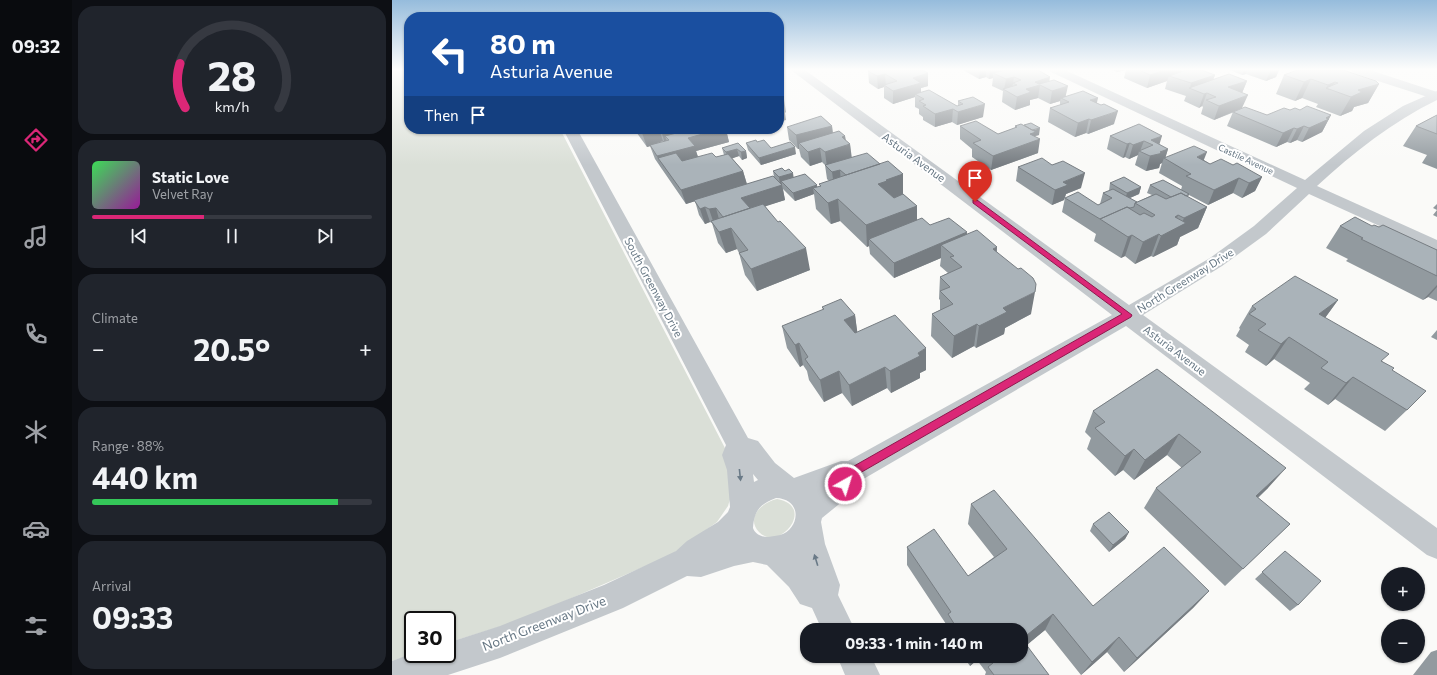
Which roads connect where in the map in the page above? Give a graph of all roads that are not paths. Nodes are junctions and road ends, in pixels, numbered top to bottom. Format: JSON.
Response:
{"nodes":[{"id":1,"x":839,"y":102,"type":"edge"},
{"id":2,"x":1123,"y":102,"type":"edge"},
{"id":3,"x":1423,"y":102,"type":"edge"},
{"id":4,"x":573,"y":134,"type":"edge"},
{"id":5,"x":1307,"y":187,"type":"junction"},
{"id":6,"x":1437,"y":247,"type":"edge"},
{"id":7,"x":1128,"y":315,"type":"junction"},
{"id":8,"x":739,"y":445,"type":"junction"},
{"id":9,"x":850,"y":473,"type":"junction"},
{"id":10,"x":789,"y":488,"type":"junction"},
{"id":11,"x":741,"y":514,"type":"junction"},
{"id":12,"x":809,"y":517,"type":"junction"},
{"id":13,"x":1437,"y":545,"type":"edge"},
{"id":14,"x":764,"y":549,"type":"junction"},
{"id":15,"x":686,"y":561,"type":"junction"},
{"id":16,"x":822,"y":597,"type":"junction"},
{"id":17,"x":835,"y":623,"type":"edge"},
{"id":18,"x":857,"y":663,"type":"edge"},
{"id":19,"x":397,"y":675,"type":"edge"},
{"id":20,"x":863,"y":675,"type":"edge"}],
"edges":[{"from":1,"to":7,"type":"street","name":"Asturia Avenue"},
{"from":2,"to":5,"type":"street","name":"Castile Avenue"},
{"from":3,"to":5,"type":"street","name":"North Greenway Drive"},
{"from":4,"to":8,"type":"street","name":"South Greenway Drive"},
{"from":5,"to":6,"type":"street","name":"Castile Avenue"},
{"from":5,"to":7,"type":"street","name":"North Greenway Drive"},
{"from":7,"to":9,"type":"street","name":"North Greenway Drive"},
{"from":7,"to":13,"type":"street","name":"Asturia Avenue"},
{"from":8,"to":10,"type":"street","name":"South Greenway Drive"},
{"from":8,"to":11,"type":"street","one_way":true},
{"from":9,"to":10,"type":"street","name":"North Greenway Drive"},
{"from":9,"to":12,"type":"street","name":"North Greenway Drive"},
{"from":10,"to":11,"type":"street"},
{"from":10,"to":12,"type":"street"},
{"from":11,"to":14,"type":"street"},
{"from":11,"to":15,"type":"street","name":"North Greenway Drive"},
{"from":12,"to":14,"type":"street"},
{"from":16,"to":12,"type":"street","one_way":true},
{"from":14,"to":15,"type":"street","name":"North Greenway Drive"},
{"from":14,"to":16,"type":"street"},
{"from":15,"to":19,"type":"street","name":"North Greenway Drive"},
{"from":16,"to":17,"type":"street"},
{"from":18,"to":20,"type":"street"}]}
